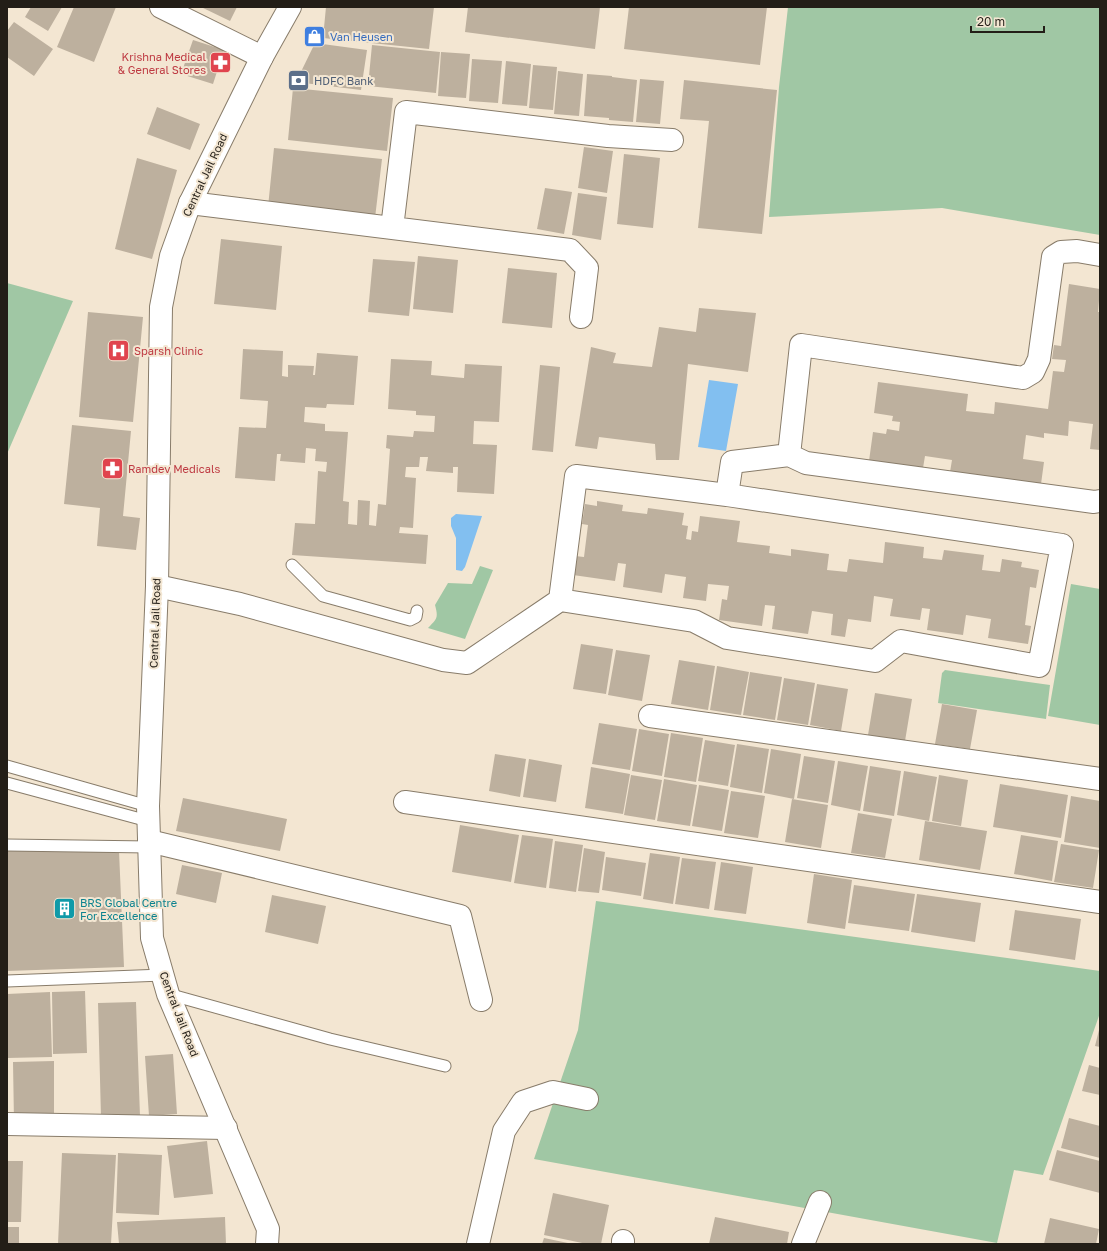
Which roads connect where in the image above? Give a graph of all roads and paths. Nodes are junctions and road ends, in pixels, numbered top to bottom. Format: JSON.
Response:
{"nodes":[{"id":1,"x":161,"y":7,"type":"edge"},
{"id":2,"x":290,"y":7,"type":"edge"},
{"id":3,"x":262,"y":57,"type":"junction"},
{"id":4,"x":672,"y":140,"type":"dead end"},
{"id":5,"x":190,"y":203,"type":"junction"},
{"id":6,"x":392,"y":228,"type":"junction"},
{"id":7,"x":1100,"y":256,"type":"edge"},
{"id":8,"x":581,"y":317,"type":"dead end"},
{"id":9,"x":789,"y":455,"type":"junction"},
{"id":10,"x":727,"y":495,"type":"junction"},
{"id":11,"x":1100,"y":501,"type":"edge"},
{"id":12,"x":292,"y":565,"type":"dead end"},
{"id":13,"x":157,"y":586,"type":"junction"},
{"id":14,"x":560,"y":600,"type":"junction"},
{"id":15,"x":418,"y":611,"type":"dead end"},
{"id":16,"x":650,"y":716,"type":"dead end"},
{"id":17,"x":7,"y":766,"type":"edge"},
{"id":18,"x":1100,"y":779,"type":"edge"},
{"id":19,"x":7,"y":783,"type":"edge"},
{"id":20,"x":405,"y":802,"type":"dead end"},
{"id":21,"x":149,"y":829,"type":"junction"},
{"id":22,"x":7,"y":844,"type":"edge"},
{"id":23,"x":1100,"y":902,"type":"edge"},
{"id":24,"x":7,"y":981,"type":"edge"},
{"id":25,"x":166,"y":984,"type":"junction"},
{"id":26,"x":481,"y":1000,"type":"dead end"},
{"id":27,"x":445,"y":1066,"type":"dead end"},
{"id":28,"x":588,"y":1099,"type":"dead end"},
{"id":29,"x":7,"y":1124,"type":"edge"},
{"id":30,"x":226,"y":1128,"type":"junction"},
{"id":31,"x":820,"y":1202,"type":"dead end"},
{"id":32,"x":267,"y":1244,"type":"edge"},
{"id":33,"x":478,"y":1244,"type":"edge"},
{"id":34,"x":803,"y":1244,"type":"edge"}],
"edges":[{"from":1,"to":3,"type":"street"},
{"from":2,"to":3,"type":"street","name":"Central Jail Road"},
{"from":3,"to":5,"type":"street","name":"Central Jail Road"},
{"from":4,"to":6,"type":"street"},
{"from":5,"to":6,"type":"street"},
{"from":5,"to":13,"type":"street","name":"Central Jail Road"},
{"from":6,"to":8,"type":"street"},
{"from":7,"to":9,"type":"street"},
{"from":9,"to":10,"type":"street"},
{"from":9,"to":11,"type":"street"},
{"from":10,"to":14,"type":"street"},
{"from":10,"to":14,"type":"street"},
{"from":12,"to":15,"type":"lane"},
{"from":13,"to":14,"type":"street"},
{"from":13,"to":21,"type":"street","name":"Central Jail Road"},
{"from":16,"to":18,"type":"street"},
{"from":17,"to":21,"type":"lane"},
{"from":19,"to":21,"type":"lane"},
{"from":20,"to":23,"type":"street"},
{"from":21,"to":22,"type":"lane"},
{"from":21,"to":25,"type":"street","name":"Central Jail Road"},
{"from":21,"to":26,"type":"street"},
{"from":24,"to":25,"type":"lane"},
{"from":25,"to":27,"type":"lane"},
{"from":25,"to":30,"type":"street","name":"Central Jail Road"},
{"from":28,"to":33,"type":"street"},
{"from":29,"to":30,"type":"street"},
{"from":30,"to":32,"type":"street","name":"Central Jail Road"},
{"from":31,"to":34,"type":"street"}]}
